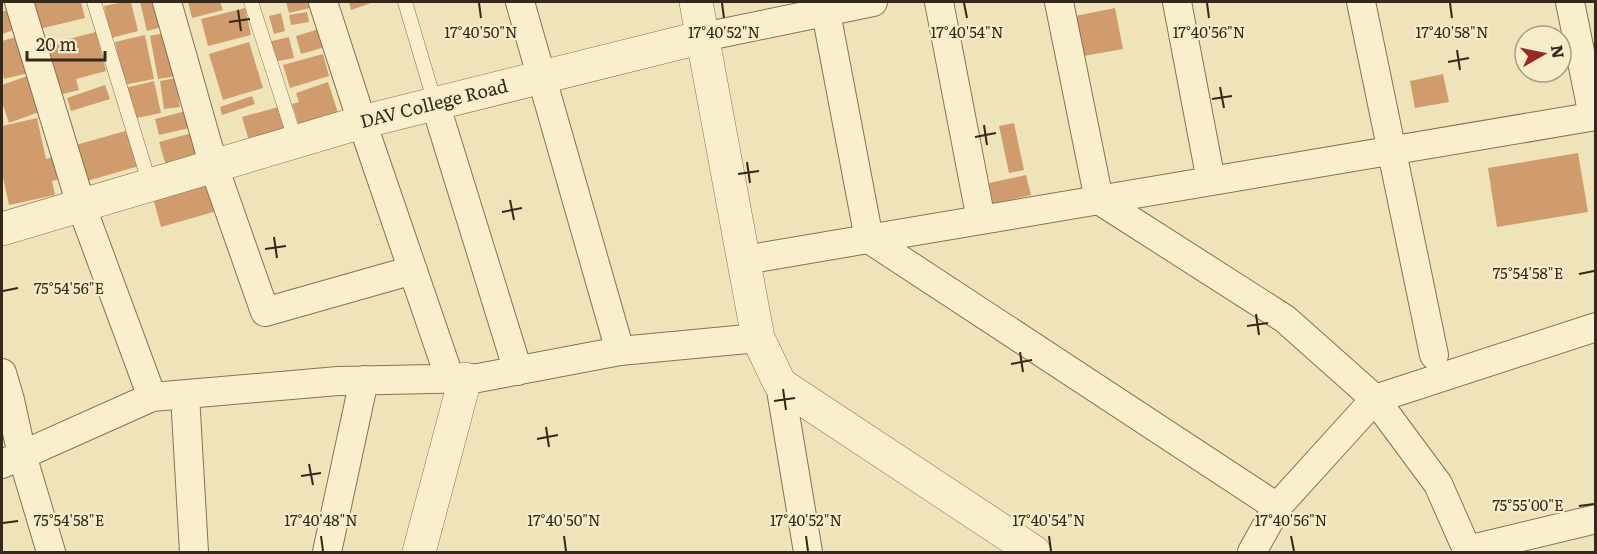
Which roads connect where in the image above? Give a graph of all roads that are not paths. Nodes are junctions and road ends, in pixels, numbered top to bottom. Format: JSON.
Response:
{"nodes":[{"id":1,"x":19,"y":2,"type":"edge"},
{"id":2,"x":94,"y":2,"type":"edge"},
{"id":3,"x":167,"y":2,"type":"edge"},
{"id":4,"x":251,"y":2,"type":"edge"},
{"id":5,"x":323,"y":2,"type":"edge"},
{"id":6,"x":405,"y":2,"type":"edge"},
{"id":7,"x":520,"y":2,"type":"edge"},
{"id":8,"x":696,"y":2,"type":"edge"},
{"id":9,"x":873,"y":2,"type":"edge"},
{"id":10,"x":939,"y":2,"type":"edge"},
{"id":11,"x":1059,"y":2,"type":"edge"},
{"id":12,"x":1177,"y":2,"type":"edge"},
{"id":13,"x":1361,"y":2,"type":"edge"},
{"id":14,"x":1570,"y":2,"type":"edge"},
{"id":15,"x":825,"y":7,"type":"edge"},
{"id":16,"x":703,"y":37,"type":"junction"},
{"id":17,"x":541,"y":77,"type":"junction"},
{"id":18,"x":435,"y":103,"type":"junction"},
{"id":19,"x":1594,"y":116,"type":"edge"},
{"id":20,"x":362,"y":122,"type":"junction"},
{"id":21,"x":296,"y":142,"type":"junction"},
{"id":22,"x":1392,"y":150,"type":"junction"},
{"id":23,"x":214,"y":167,"type":"junction"},
{"id":24,"x":1211,"y":181,"type":"junction"},
{"id":25,"x":150,"y":185,"type":"junction"},
{"id":26,"x":1099,"y":200,"type":"junction"},
{"id":27,"x":81,"y":205,"type":"junction"},
{"id":28,"x":981,"y":220,"type":"junction"},
{"id":29,"x":2,"y":229,"type":"edge"},
{"id":30,"x":869,"y":239,"type":"junction"},
{"id":31,"x":744,"y":260,"type":"junction"},
{"id":32,"x":413,"y":270,"type":"junction"},
{"id":33,"x":1596,"y":327,"type":"edge"},
{"id":34,"x":758,"y":338,"type":"junction"},
{"id":35,"x":620,"y":351,"type":"junction"},
{"id":36,"x":1434,"y":355,"type":"dead end"},
{"id":37,"x":518,"y":371,"type":"junction"},
{"id":38,"x":2,"y":373,"type":"edge"},
{"id":39,"x":457,"y":379,"type":"junction"},
{"id":40,"x":364,"y":380,"type":"junction"},
{"id":41,"x":780,"y":384,"type":"junction"},
{"id":42,"x":185,"y":395,"type":"junction"},
{"id":43,"x":152,"y":398,"type":"junction"},
{"id":44,"x":1375,"y":399,"type":"junction"},
{"id":45,"x":12,"y":459,"type":"edge"},
{"id":46,"x":1277,"y":507,"type":"junction"},
{"id":47,"x":1596,"y":519,"type":"edge"},
{"id":48,"x":1468,"y":551,"type":"edge"},
{"id":49,"x":51,"y":552,"type":"edge"},
{"id":50,"x":194,"y":552,"type":"edge"},
{"id":51,"x":327,"y":552,"type":"edge"},
{"id":52,"x":419,"y":552,"type":"edge"},
{"id":53,"x":808,"y":552,"type":"edge"},
{"id":54,"x":1034,"y":552,"type":"edge"},
{"id":55,"x":1252,"y":552,"type":"edge"}],
"edges":[{"from":1,"to":27,"type":"street"},
{"from":2,"to":25,"type":"lane"},
{"from":3,"to":23,"type":"street"},
{"from":4,"to":21,"type":"lane"},
{"from":5,"to":20,"type":"street"},
{"from":6,"to":18,"type":"lane"},
{"from":7,"to":17,"type":"street"},
{"from":8,"to":16,"type":"street"},
{"from":9,"to":15,"type":"street","name":"DAV College Road"},
{"from":10,"to":28,"type":"street"},
{"from":11,"to":26,"type":"street"},
{"from":12,"to":24,"type":"street"},
{"from":13,"to":22,"type":"street"},
{"from":14,"to":19,"type":"street"},
{"from":15,"to":16,"type":"street","name":"DAV College Road"},
{"from":15,"to":30,"type":"street"},
{"from":16,"to":17,"type":"street","name":"DAV College Road"},
{"from":16,"to":31,"type":"street"},
{"from":17,"to":18,"type":"street","name":"DAV College Road"},
{"from":17,"to":35,"type":"street"},
{"from":18,"to":20,"type":"street","name":"DAV College Road"},
{"from":18,"to":37,"type":"street"},
{"from":19,"to":22,"type":"street"},
{"from":20,"to":21,"type":"street","name":"DAV College Road"},
{"from":20,"to":32,"type":"street"},
{"from":21,"to":23,"type":"street","name":"DAV College Road"},
{"from":22,"to":24,"type":"street"},
{"from":22,"to":36,"type":"street"},
{"from":23,"to":25,"type":"street","name":"DAV College Road"},
{"from":23,"to":32,"type":"street"},
{"from":24,"to":26,"type":"street"},
{"from":25,"to":27,"type":"street","name":"DAV College Road"},
{"from":26,"to":28,"type":"street"},
{"from":26,"to":44,"type":"street"},
{"from":27,"to":29,"type":"street","name":"DAV College Road"},
{"from":27,"to":43,"type":"street"},
{"from":28,"to":30,"type":"street"},
{"from":30,"to":31,"type":"street"},
{"from":30,"to":46,"type":"street"},
{"from":31,"to":34,"type":"street"},
{"from":32,"to":39,"type":"street"},
{"from":33,"to":44,"type":"street"},
{"from":34,"to":35,"type":"street"},
{"from":34,"to":41,"type":"street"},
{"from":35,"to":37,"type":"street"},
{"from":37,"to":39,"type":"street"},
{"from":38,"to":45,"type":"street"},
{"from":39,"to":40,"type":"street"},
{"from":39,"to":52,"type":"street"},
{"from":40,"to":42,"type":"street"},
{"from":40,"to":51,"type":"street"},
{"from":41,"to":53,"type":"street"},
{"from":41,"to":54,"type":"street"},
{"from":42,"to":43,"type":"street"},
{"from":42,"to":50,"type":"street"},
{"from":43,"to":45,"type":"street"},
{"from":44,"to":46,"type":"street"},
{"from":44,"to":48,"type":"street"},
{"from":45,"to":49,"type":"street"},
{"from":46,"to":55,"type":"street"},
{"from":47,"to":48,"type":"street"}]}
